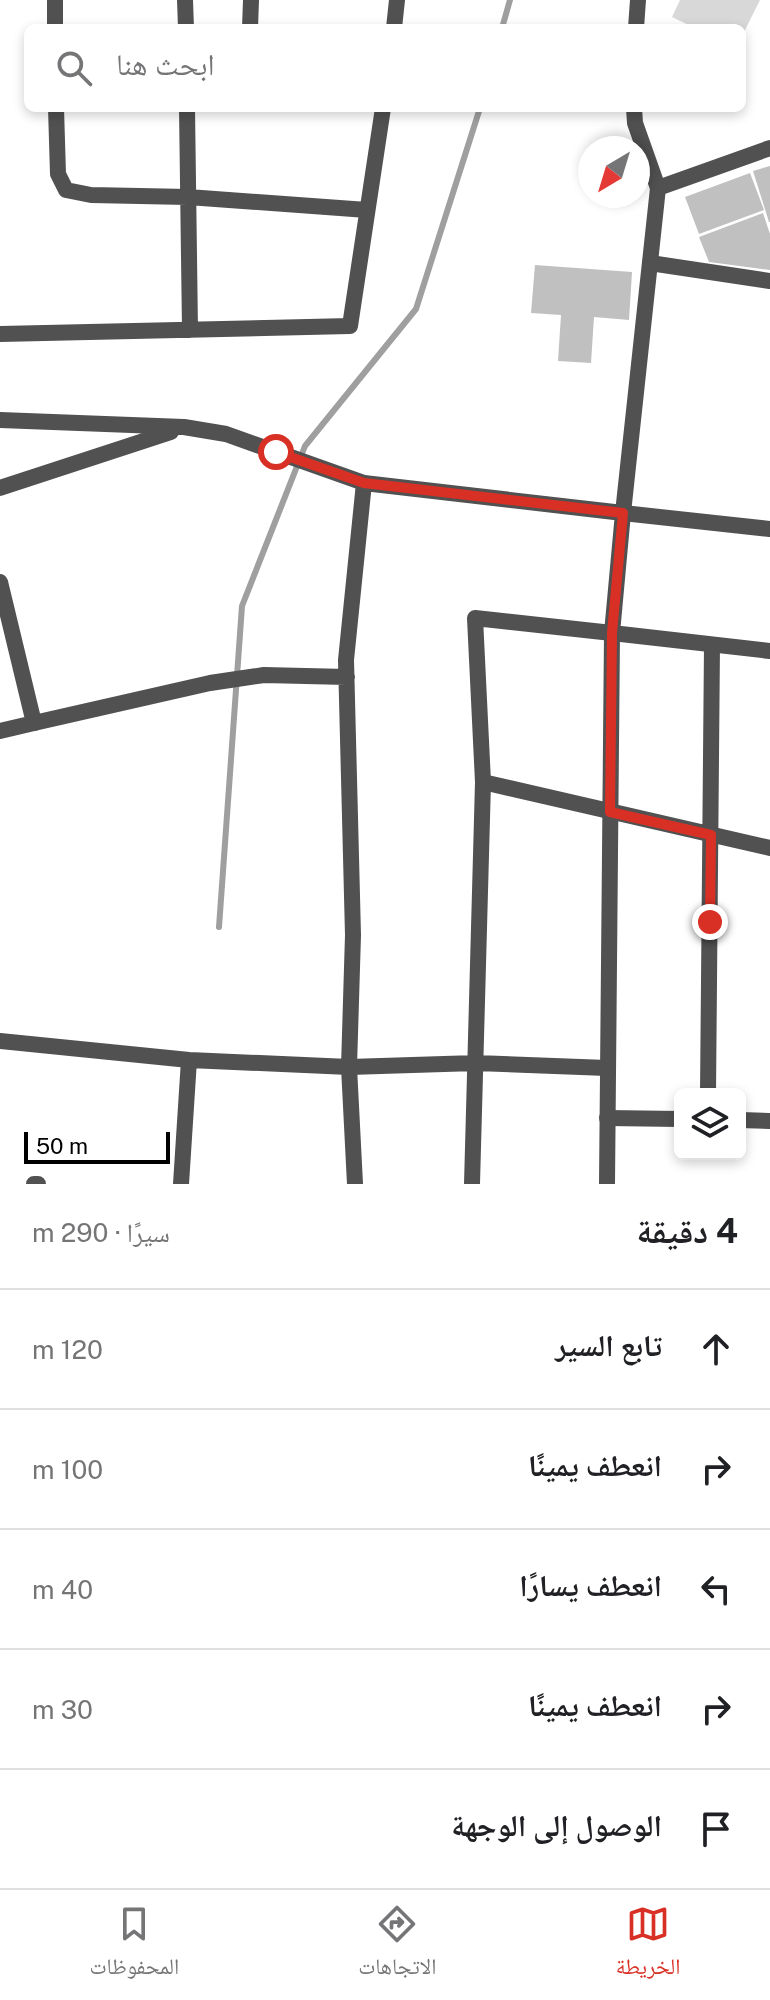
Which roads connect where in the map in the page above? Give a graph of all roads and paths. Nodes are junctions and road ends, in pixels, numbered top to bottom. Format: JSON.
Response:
{"nodes":[{"id":1,"x":55,"y":0,"type":"edge"},
{"id":2,"x":185,"y":0,"type":"edge"},
{"id":3,"x":251,"y":0,"type":"edge"},
{"id":4,"x":397,"y":0,"type":"edge"},
{"id":5,"x":638,"y":0,"type":"edge"},
{"id":6,"x":55,"y":24,"type":"edge"},
{"id":7,"x":186,"y":24,"type":"edge"},
{"id":8,"x":250,"y":24,"type":"edge"},
{"id":9,"x":394,"y":24,"type":"edge"},
{"id":10,"x":636,"y":24,"type":"edge"},
{"id":11,"x":56,"y":112,"type":"edge"},
{"id":12,"x":187,"y":112,"type":"edge"},
{"id":13,"x":382,"y":112,"type":"edge"},
{"id":14,"x":634,"y":112,"type":"edge"},
{"id":15,"x":770,"y":148,"type":"edge"},
{"id":16,"x":658,"y":188,"type":"junction"},
{"id":17,"x":188,"y":197,"type":"junction"},
{"id":18,"x":367,"y":210,"type":"junction"},
{"id":19,"x":650,"y":263,"type":"junction"},
{"id":20,"x":770,"y":281,"type":"edge"},
{"id":21,"x":190,"y":330,"type":"junction"},
{"id":22,"x":0,"y":334,"type":"edge"},
{"id":23,"x":0,"y":420,"type":"edge"},
{"id":24,"x":184,"y":427,"type":"junction"},
{"id":25,"x":364,"y":483,"type":"junction"},
{"id":26,"x":0,"y":488,"type":"edge"},
{"id":27,"x":623,"y":513,"type":"junction"},
{"id":28,"x":770,"y":529,"type":"edge"},
{"id":29,"x":0,"y":582,"type":"edge"},
{"id":30,"x":612,"y":633,"type":"junction"},
{"id":31,"x":712,"y":645,"type":"junction"},
{"id":32,"x":770,"y":651,"type":"edge"},
{"id":33,"x":347,"y":677,"type":"junction"},
{"id":34,"x":34,"y":723,"type":"junction"},
{"id":35,"x":0,"y":731,"type":"edge"},
{"id":36,"x":483,"y":782,"type":"junction"},
{"id":37,"x":610,"y":812,"type":"junction"},
{"id":38,"x":711,"y":835,"type":"junction"},
{"id":39,"x":770,"y":848,"type":"edge"},
{"id":40,"x":0,"y":1041,"type":"edge"},
{"id":41,"x":189,"y":1060,"type":"junction"},
{"id":42,"x":476,"y":1063,"type":"junction"},
{"id":43,"x":349,"y":1067,"type":"junction"},
{"id":44,"x":607,"y":1068,"type":"junction"},
{"id":45,"x":708,"y":1088,"type":"edge"},
{"id":46,"x":607,"y":1118,"type":"junction"},
{"id":47,"x":674,"y":1119,"type":"edge"},
{"id":48,"x":746,"y":1120,"type":"edge"},
{"id":49,"x":770,"y":1121,"type":"edge"},
{"id":50,"x":181,"y":1184,"type":"edge"},
{"id":51,"x":355,"y":1184,"type":"edge"},
{"id":52,"x":472,"y":1184,"type":"edge"},
{"id":53,"x":607,"y":1184,"type":"edge"}],
"edges":[{"from":1,"to":6,"type":"street"},
{"from":2,"to":7,"type":"street"},
{"from":3,"to":8,"type":"street"},
{"from":4,"to":9,"type":"street"},
{"from":5,"to":10,"type":"street"},
{"from":11,"to":17,"type":"street"},
{"from":12,"to":17,"type":"street"},
{"from":13,"to":18,"type":"street"},
{"from":14,"to":16,"type":"street"},
{"from":15,"to":16,"type":"street"},
{"from":16,"to":19,"type":"street"},
{"from":17,"to":18,"type":"street"},
{"from":17,"to":21,"type":"street"},
{"from":18,"to":21,"type":"street"},
{"from":19,"to":20,"type":"street"},
{"from":19,"to":27,"type":"street"},
{"from":21,"to":22,"type":"street"},
{"from":23,"to":24,"type":"street"},
{"from":24,"to":25,"type":"street"},
{"from":24,"to":26,"type":"street"},
{"from":25,"to":27,"type":"street"},
{"from":25,"to":33,"type":"street"},
{"from":27,"to":28,"type":"street"},
{"from":27,"to":30,"type":"street"},
{"from":29,"to":34,"type":"street"},
{"from":30,"to":31,"type":"street"},
{"from":30,"to":36,"type":"street"},
{"from":30,"to":37,"type":"street"},
{"from":31,"to":32,"type":"street"},
{"from":31,"to":38,"type":"street"},
{"from":33,"to":34,"type":"street"},
{"from":33,"to":43,"type":"street"},
{"from":34,"to":35,"type":"street"},
{"from":36,"to":37,"type":"street"},
{"from":36,"to":42,"type":"street"},
{"from":37,"to":38,"type":"street"},
{"from":37,"to":44,"type":"street"},
{"from":38,"to":39,"type":"street"},
{"from":38,"to":45,"type":"street"},
{"from":40,"to":41,"type":"street"},
{"from":41,"to":43,"type":"street"},
{"from":41,"to":50,"type":"street"},
{"from":42,"to":43,"type":"street"},
{"from":42,"to":44,"type":"street"},
{"from":42,"to":52,"type":"street"},
{"from":43,"to":51,"type":"street"},
{"from":44,"to":46,"type":"street"},
{"from":46,"to":47,"type":"street"},
{"from":46,"to":53,"type":"street"},
{"from":48,"to":49,"type":"street"}]}
